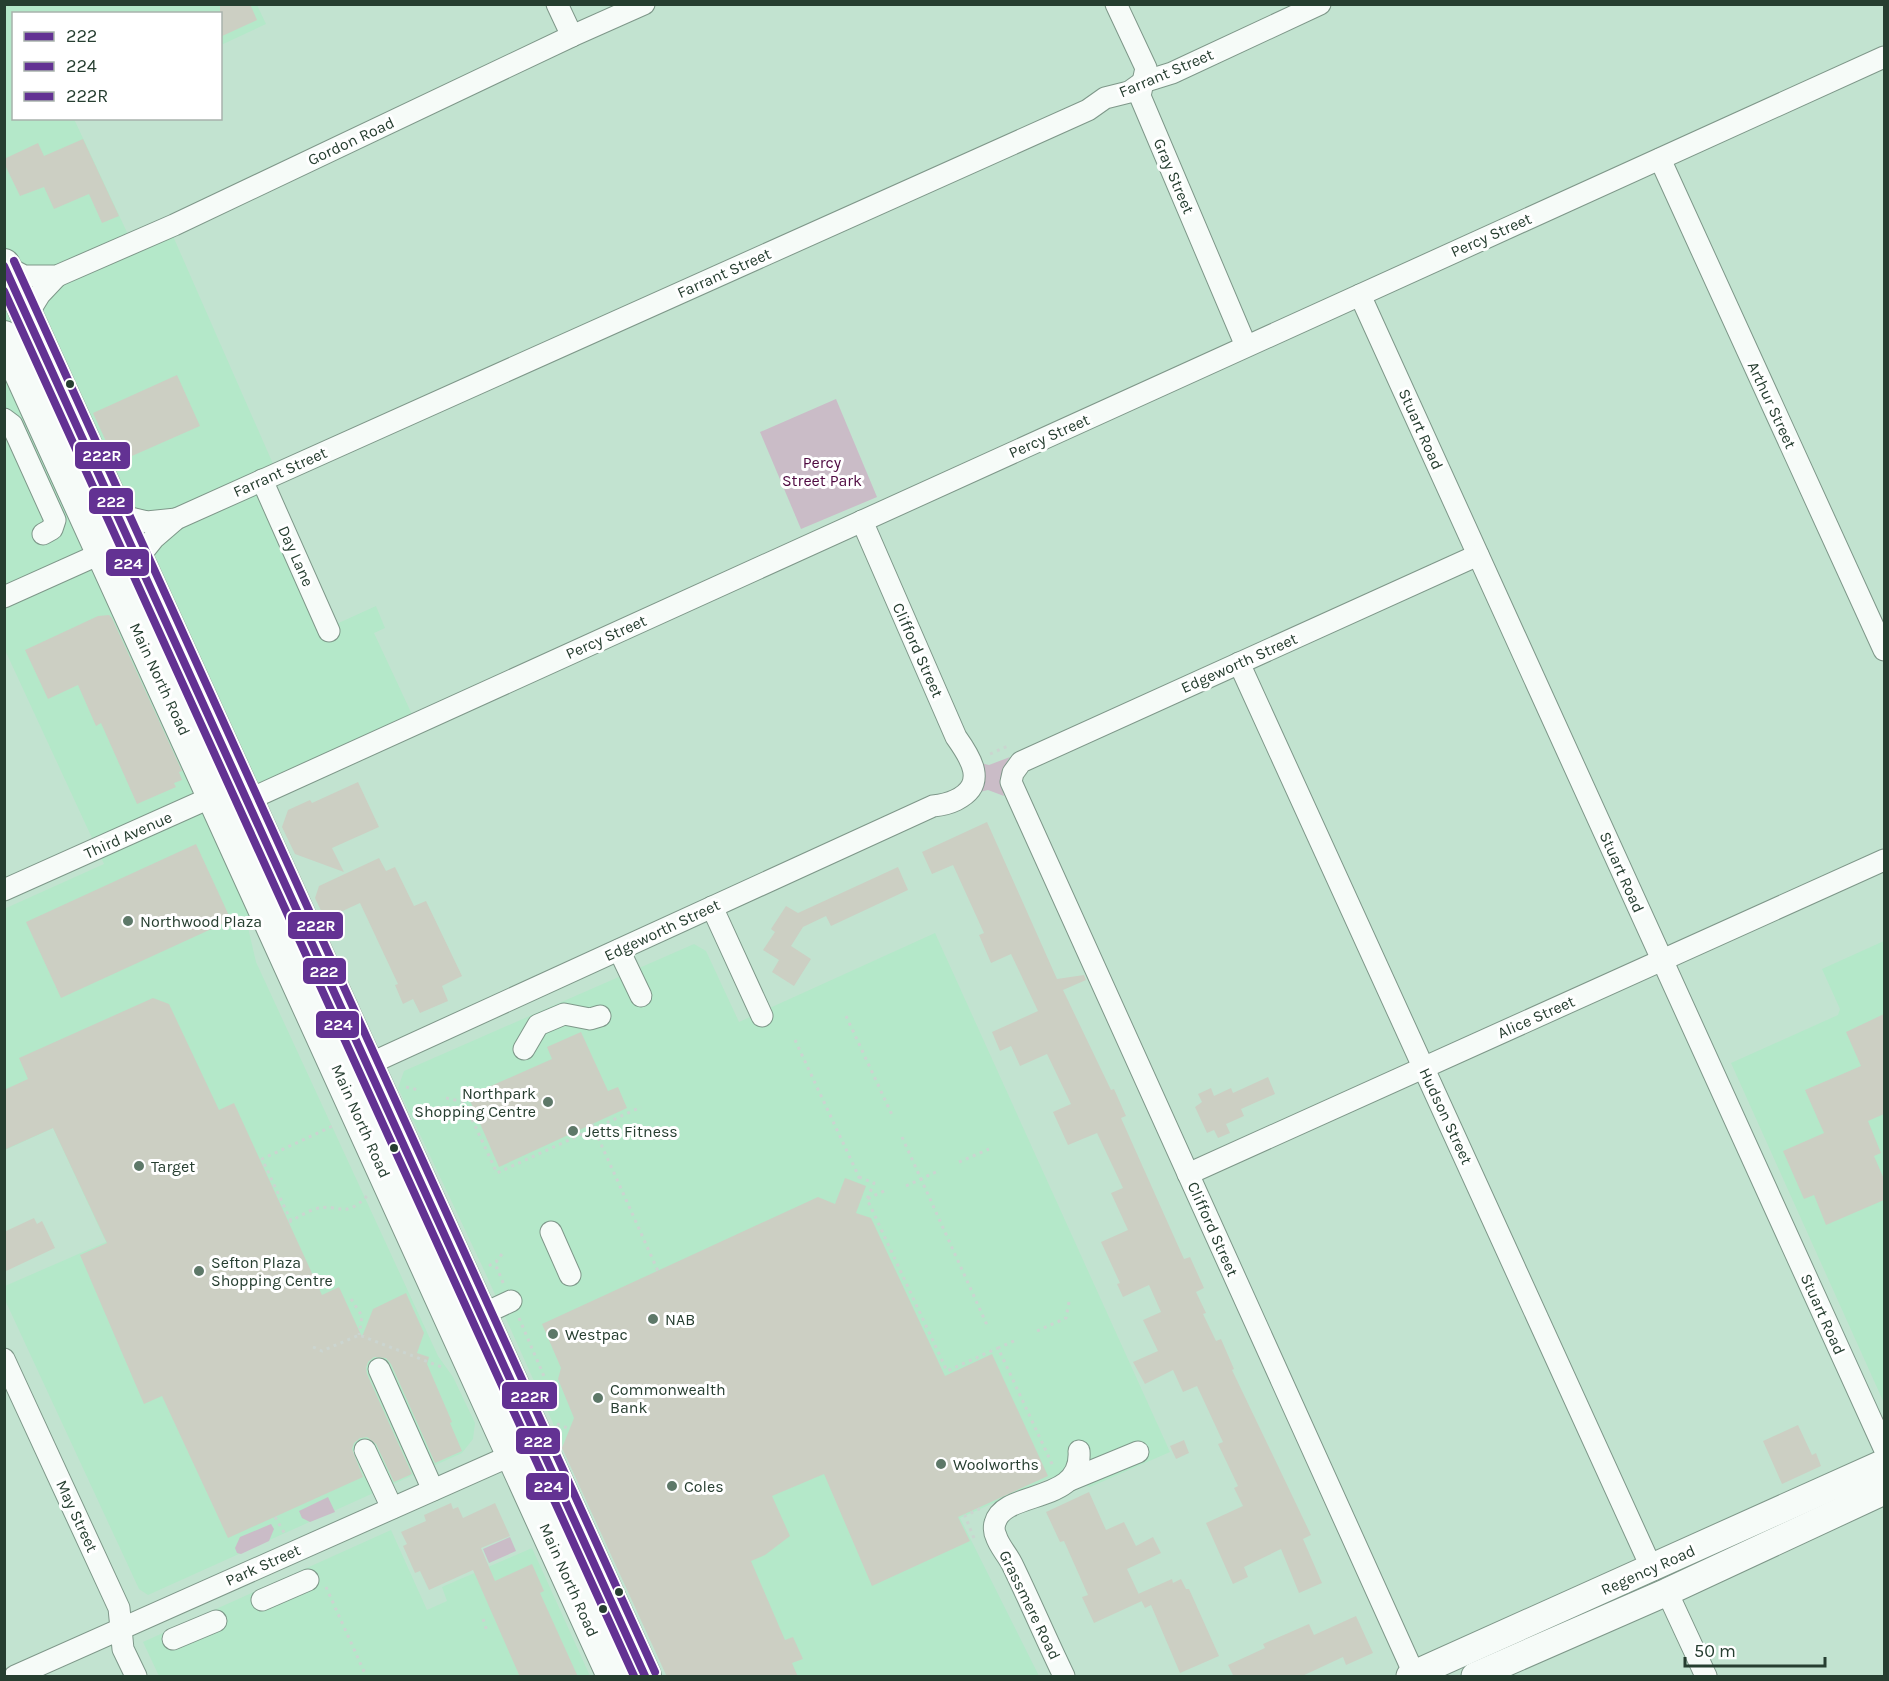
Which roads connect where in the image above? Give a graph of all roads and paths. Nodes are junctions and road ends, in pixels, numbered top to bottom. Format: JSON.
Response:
{"nodes":[{"id":1,"x":557,"y":4,"type":"edge"},
{"id":2,"x":644,"y":4,"type":"edge"},
{"id":3,"x":1116,"y":4,"type":"edge"},
{"id":4,"x":1320,"y":4,"type":"edge"},
{"id":5,"x":572,"y":36,"type":"junction"},
{"id":6,"x":1884,"y":57,"type":"edge"},
{"id":7,"x":1143,"y":82,"type":"junction"},
{"id":8,"x":1660,"y":159,"type":"junction"},
{"id":9,"x":5,"y":266,"type":"edge"},
{"id":10,"x":57,"y":276,"type":"junction"},
{"id":11,"x":1360,"y":295,"type":"junction"},
{"id":12,"x":16,"y":317,"type":"edge"},
{"id":13,"x":4,"y":337,"type":"edge"},
{"id":14,"x":1246,"y":346,"type":"junction"},
{"id":15,"x":4,"y":419,"type":"edge"},
{"id":16,"x":262,"y":480,"type":"junction"},
{"id":17,"x":176,"y":519,"type":"junction"},
{"id":18,"x":120,"y":520,"type":"junction"},
{"id":19,"x":862,"y":521,"type":"junction"},
{"id":20,"x":43,"y":534,"type":"dead end"},
{"id":21,"x":102,"y":553,"type":"junction"},
{"id":22,"x":1478,"y":555,"type":"junction"},
{"id":23,"x":138,"y":558,"type":"junction"},
{"id":24,"x":4,"y":597,"type":"edge"},
{"id":25,"x":329,"y":631,"type":"dead end"},
{"id":26,"x":1884,"y":650,"type":"edge"},
{"id":27,"x":1239,"y":663,"type":"junction"},
{"id":28,"x":228,"y":757,"type":"junction"},
{"id":29,"x":1022,"y":762,"type":"junction"},
{"id":30,"x":973,"y":770,"type":"junction"},
{"id":31,"x":214,"y":796,"type":"junction"},
{"id":32,"x":248,"y":800,"type":"junction"},
{"id":33,"x":230,"y":833,"type":"junction"},
{"id":34,"x":1884,"y":860,"type":"edge"},
{"id":35,"x":4,"y":890,"type":"edge"},
{"id":36,"x":712,"y":907,"type":"junction"},
{"id":37,"x":619,"y":950,"type":"junction"},
{"id":38,"x":1663,"y":960,"type":"junction"},
{"id":39,"x":641,"y":996,"type":"dead end"},
{"id":40,"x":600,"y":1016,"type":"dead end"},
{"id":41,"x":762,"y":1016,"type":"dead end"},
{"id":42,"x":846,"y":1016,"type":"dead end"},
{"id":43,"x":795,"y":1040,"type":"dead end"},
{"id":44,"x":524,"y":1049,"type":"dead end"},
{"id":45,"x":1424,"y":1067,"type":"junction"},
{"id":46,"x":354,"y":1071,"type":"junction"},
{"id":47,"x":446,"y":1098,"type":"dead end"},
{"id":48,"x":641,"y":1107,"type":"dead end"},
{"id":49,"x":892,"y":1117,"type":"dead end"},
{"id":50,"x":342,"y":1122,"type":"dead end"},
{"id":51,"x":592,"y":1124,"type":"dead end"},
{"id":52,"x":594,"y":1128,"type":"junction"},
{"id":53,"x":902,"y":1137,"type":"dead end"},
{"id":54,"x":989,"y":1149,"type":"dead end"},
{"id":55,"x":959,"y":1162,"type":"dead end"},
{"id":56,"x":938,"y":1171,"type":"dead end"},
{"id":57,"x":1188,"y":1174,"type":"junction"},
{"id":58,"x":859,"y":1177,"type":"junction"},
{"id":59,"x":921,"y":1179,"type":"junction"},
{"id":60,"x":857,"y":1182,"type":"dead end"},
{"id":61,"x":906,"y":1186,"type":"dead end"},
{"id":62,"x":373,"y":1189,"type":"dead end"},
{"id":63,"x":884,"y":1191,"type":"dead end"},
{"id":64,"x":867,"y":1199,"type":"junction"},
{"id":65,"x":550,"y":1232,"type":"dead end"},
{"id":66,"x":502,"y":1254,"type":"dead end"},
{"id":67,"x":657,"y":1271,"type":"dead end"},
{"id":68,"x":570,"y":1275,"type":"dead end"},
{"id":69,"x":351,"y":1299,"type":"dead end"},
{"id":70,"x":511,"y":1301,"type":"junction"},
{"id":71,"x":1069,"y":1302,"type":"dead end"},
{"id":72,"x":481,"y":1315,"type":"junction"},
{"id":73,"x":987,"y":1325,"type":"dead end"},
{"id":74,"x":1036,"y":1331,"type":"dead end"},
{"id":75,"x":359,"y":1335,"type":"junction"},
{"id":76,"x":1014,"y":1341,"type":"dead end"},
{"id":77,"x":313,"y":1347,"type":"dead end"},
{"id":78,"x":998,"y":1348,"type":"junction"},
{"id":79,"x":4,"y":1359,"type":"edge"},
{"id":80,"x":379,"y":1369,"type":"dead end"},
{"id":81,"x":454,"y":1371,"type":"dead end"},
{"id":82,"x":550,"y":1410,"type":"dead end"},
{"id":83,"x":1884,"y":1448,"type":"edge"},
{"id":84,"x":365,"y":1450,"type":"dead end"},
{"id":85,"x":1079,"y":1452,"type":"dead end"},
{"id":86,"x":1138,"y":1452,"type":"dead end"},
{"id":87,"x":512,"y":1455,"type":"junction"},
{"id":88,"x":1884,"y":1463,"type":"edge"},
{"id":89,"x":1063,"y":1477,"type":"junction"},
{"id":90,"x":433,"y":1490,"type":"junction"},
{"id":91,"x":1884,"y":1491,"type":"edge"},
{"id":92,"x":392,"y":1508,"type":"junction"},
{"id":93,"x":982,"y":1508,"type":"dead end"},
{"id":94,"x":986,"y":1539,"type":"junction"},
{"id":95,"x":1652,"y":1569,"type":"junction"},
{"id":96,"x":315,"y":1580,"type":"joint"},
{"id":97,"x":1667,"y":1592,"type":"junction"},
{"id":98,"x":262,"y":1600,"type":"dead end"},
{"id":99,"x":483,"y":1620,"type":"dead end"},
{"id":100,"x":216,"y":1621,"type":"dead end"},
{"id":101,"x":121,"y":1628,"type":"junction"},
{"id":102,"x":487,"y":1631,"type":"dead end"},
{"id":103,"x":173,"y":1639,"type":"dead end"},
{"id":104,"x":1413,"y":1676,"type":"edge"},
{"id":105,"x":15,"y":1677,"type":"edge"},
{"id":106,"x":136,"y":1677,"type":"edge"},
{"id":107,"x":366,"y":1677,"type":"edge"},
{"id":108,"x":613,"y":1677,"type":"edge"},
{"id":109,"x":645,"y":1677,"type":"edge"},
{"id":110,"x":1064,"y":1677,"type":"edge"},
{"id":111,"x":1475,"y":1677,"type":"edge"},
{"id":112,"x":1706,"y":1677,"type":"edge"}],
"edges":[{"from":1,"to":5,"type":"street"},
{"from":2,"to":5,"type":"street","name":"Gordon Road"},
{"from":3,"to":7,"type":"street","name":"Gray Street"},
{"from":4,"to":7,"type":"street","name":"Farrant Street"},
{"from":5,"to":10,"type":"street","name":"Gordon Road"},
{"from":6,"to":8,"type":"street","name":"Percy Street"},
{"from":7,"to":14,"type":"street","name":"Gray Street"},
{"from":7,"to":16,"type":"street","name":"Farrant Street"},
{"from":8,"to":11,"type":"street","name":"Percy Street"},
{"from":8,"to":26,"type":"street","name":"Arthur Street"},
{"from":9,"to":10,"type":"street","name":"Gordon Road"},
{"from":9,"to":12,"type":"highway"},
{"from":10,"to":12,"type":"street","name":"Gordon Road"},
{"from":11,"to":14,"type":"street","name":"Percy Street"},
{"from":11,"to":22,"type":"street","name":"Stuart Road"},
{"from":12,"to":18,"type":"highway","name":"Main North Road"},
{"from":13,"to":21,"type":"highway","name":"Main North Road"},
{"from":14,"to":19,"type":"street","name":"Percy Street"},
{"from":15,"to":20,"type":"street"},
{"from":16,"to":17,"type":"street","name":"Farrant Street"},
{"from":16,"to":25,"type":"street","name":"Day Lane"},
{"from":17,"to":18,"type":"street"},
{"from":17,"to":23,"type":"street","name":"Farrant Street"},
{"from":18,"to":21,"type":"street"},
{"from":18,"to":23,"type":"highway","name":"Main North Road"},
{"from":19,"to":30,"type":"street","name":"Clifford Street"},
{"from":19,"to":32,"type":"street","name":"Percy Street"},
{"from":21,"to":24,"type":"street"},
{"from":21,"to":31,"type":"highway","name":"Main North Road"},
{"from":22,"to":27,"type":"street","name":"Edgeworth Street"},
{"from":22,"to":38,"type":"street","name":"Stuart Road"},
{"from":23,"to":28,"type":"highway","name":"Main North Road"},
{"from":27,"to":29,"type":"street","name":"Edgeworth Street"},
{"from":27,"to":45,"type":"street","name":"Hudson Street"},
{"from":28,"to":31,"type":"street"},
{"from":28,"to":32,"type":"highway","name":"Main North Road"},
{"from":29,"to":30,"type":"path"},
{"from":29,"to":57,"type":"street","name":"Clifford Street"},
{"from":30,"to":36,"type":"street","name":"Edgeworth Street"},
{"from":31,"to":33,"type":"highway","name":"Main North Road"},
{"from":31,"to":35,"type":"street","name":"Third Avenue"},
{"from":32,"to":33,"type":"street"},
{"from":32,"to":46,"type":"highway","name":"Main North Road"},
{"from":33,"to":46,"type":"highway","name":"Main North Road"},
{"from":34,"to":38,"type":"street","name":"Alice Street"},
{"from":36,"to":37,"type":"street","name":"Edgeworth Street"},
{"from":36,"to":41,"type":"street"},
{"from":37,"to":39,"type":"street"},
{"from":37,"to":46,"type":"street","name":"Edgeworth Street"},
{"from":38,"to":45,"type":"street","name":"Alice Street"},
{"from":38,"to":83,"type":"street","name":"Stuart Road"},
{"from":40,"to":44,"type":"street"},
{"from":42,"to":49,"type":"path"},
{"from":43,"to":58,"type":"path"},
{"from":45,"to":57,"type":"street","name":"Alice Street"},
{"from":45,"to":95,"type":"street","name":"Hudson Street"},
{"from":46,"to":72,"type":"highway","name":"Main North Road"},
{"from":46,"to":87,"type":"highway","name":"Main North Road"},
{"from":47,"to":52,"type":"path"},
{"from":48,"to":52,"type":"path"},
{"from":50,"to":62,"type":"path"},
{"from":51,"to":52,"type":"path"},
{"from":52,"to":67,"type":"path"},
{"from":53,"to":59,"type":"path"},
{"from":54,"to":55,"type":"path"},
{"from":56,"to":59,"type":"path"},
{"from":57,"to":104,"type":"street","name":"Clifford Street"},
{"from":58,"to":60,"type":"path"},
{"from":58,"to":64,"type":"path"},
{"from":59,"to":61,"type":"path"},
{"from":59,"to":73,"type":"path"},
{"from":63,"to":64,"type":"path"},
{"from":64,"to":78,"type":"path"},
{"from":65,"to":68,"type":"street"},
{"from":66,"to":70,"type":"path"},
{"from":69,"to":75,"type":"path"},
{"from":70,"to":72,"type":"street"},
{"from":70,"to":82,"type":"path"},
{"from":71,"to":74,"type":"path"},
{"from":72,"to":109,"type":"highway","name":"Main North Road"},
{"from":75,"to":77,"type":"path"},
{"from":75,"to":81,"type":"path"},
{"from":76,"to":78,"type":"path"},
{"from":78,"to":89,"type":"path"},
{"from":79,"to":101,"type":"street","name":"May Street"},
{"from":80,"to":90,"type":"street"},
{"from":84,"to":92,"type":"street"},
{"from":85,"to":89,"type":"street"},
{"from":86,"to":89,"type":"street"},
{"from":87,"to":90,"type":"street","name":"Park Street"},
{"from":87,"to":108,"type":"highway","name":"Main North Road"},
{"from":88,"to":95,"type":"main road","name":"Regency Road"},
{"from":89,"to":94,"type":"street"},
{"from":90,"to":92,"type":"street","name":"Park Street"},
{"from":91,"to":97,"type":"main road","name":"Regency Road"},
{"from":92,"to":101,"type":"street","name":"Park Street"},
{"from":93,"to":94,"type":"path"},
{"from":94,"to":110,"type":"street","name":"Grassmere Road"},
{"from":95,"to":104,"type":"main road","name":"Regency Road"},
{"from":96,"to":98,"type":"street"},
{"from":96,"to":107,"type":"path"},
{"from":97,"to":111,"type":"main road","name":"Regency Road"},
{"from":97,"to":112,"type":"street"},
{"from":99,"to":102,"type":"path"},
{"from":100,"to":103,"type":"street"},
{"from":101,"to":105,"type":"street","name":"Park Street"},
{"from":101,"to":106,"type":"street","name":"May Street"}]}
